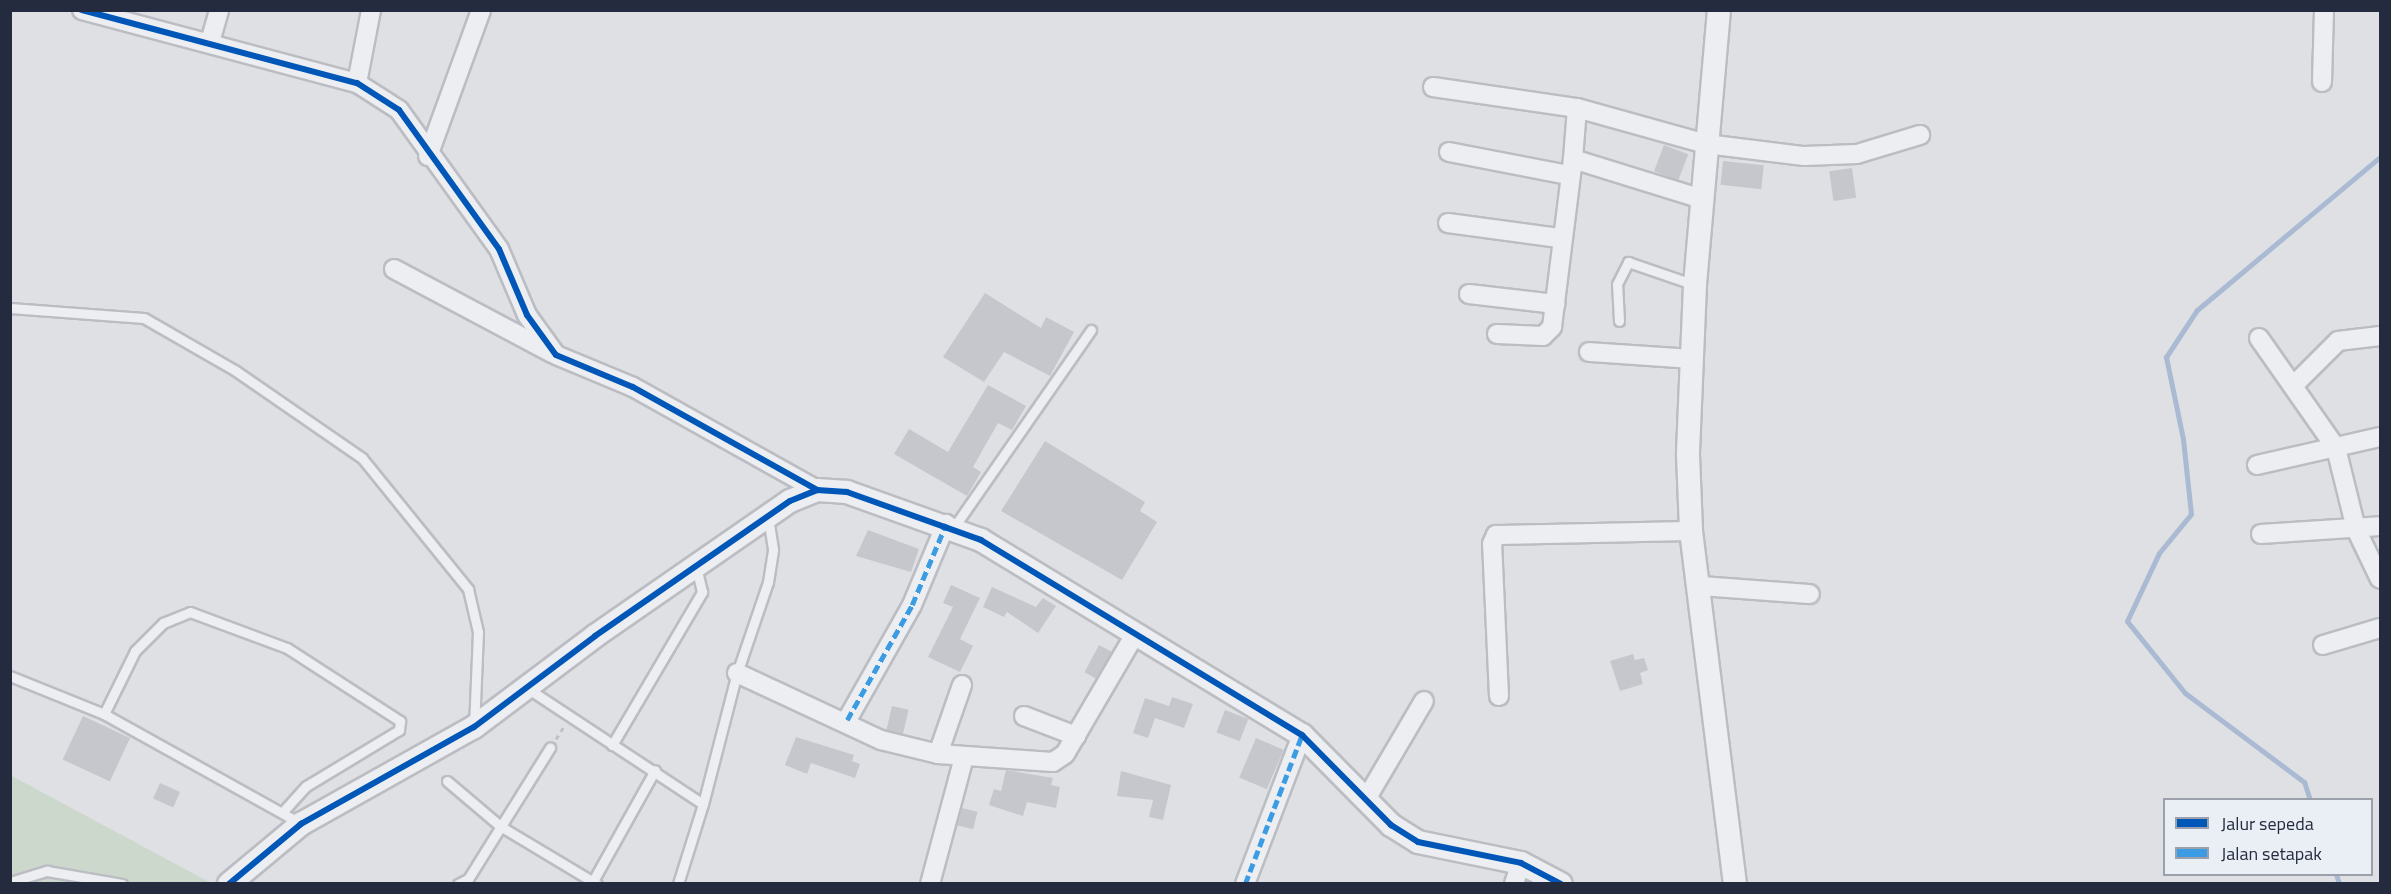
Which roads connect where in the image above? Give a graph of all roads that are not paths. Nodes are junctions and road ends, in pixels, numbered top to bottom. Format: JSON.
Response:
{"nodes":[{"id":1,"x":82,"y":10,"type":"edge"},
{"id":2,"x":219,"y":10,"type":"edge"},
{"id":3,"x":371,"y":10,"type":"edge"},
{"id":4,"x":481,"y":10,"type":"edge"},
{"id":5,"x":1719,"y":10,"type":"edge"},
{"id":6,"x":2324,"y":10,"type":"edge"},
{"id":7,"x":210,"y":42,"type":"junction"},
{"id":8,"x":357,"y":82,"type":"junction"},
{"id":9,"x":2322,"y":82,"type":"dead end"},
{"id":10,"x":1433,"y":87,"type":"dead end"},
{"id":11,"x":1577,"y":108,"type":"junction"},
{"id":12,"x":1920,"y":135,"type":"dead end"},
{"id":13,"x":1706,"y":144,"type":"junction"},
{"id":14,"x":1449,"y":152,"type":"dead end"},
{"id":15,"x":428,"y":156,"type":"junction"},
{"id":16,"x":1571,"y":167,"type":"junction"},
{"id":17,"x":1702,"y":199,"type":"junction"},
{"id":18,"x":1448,"y":223,"type":"dead end"},
{"id":19,"x":1559,"y":238,"type":"junction"},
{"id":20,"x":394,"y":269,"type":"dead end"},
{"id":21,"x":1695,"y":285,"type":"junction"},
{"id":22,"x":1468,"y":294,"type":"dead end"},
{"id":23,"x":1555,"y":304,"type":"junction"},
{"id":24,"x":10,"y":308,"type":"edge"},
{"id":25,"x":1619,"y":321,"type":"dead end"},
{"id":26,"x":1091,"y":330,"type":"dead end"},
{"id":27,"x":1497,"y":334,"type":"dead end"},
{"id":28,"x":2380,"y":336,"type":"edge"},
{"id":29,"x":2259,"y":338,"type":"dead end"},
{"id":30,"x":1589,"y":352,"type":"dead end"},
{"id":31,"x":556,"y":355,"type":"junction"},
{"id":32,"x":1691,"y":359,"type":"junction"},
{"id":33,"x":2296,"y":383,"type":"junction"},
{"id":34,"x":2380,"y":437,"type":"edge"},
{"id":35,"x":2337,"y":448,"type":"junction"},
{"id":36,"x":2257,"y":465,"type":"dead end"},
{"id":37,"x":817,"y":490,"type":"junction"},
{"id":38,"x":768,"y":517,"type":"junction"},
{"id":39,"x":950,"y":526,"type":"junction"},
{"id":40,"x":2380,"y":526,"type":"edge"},
{"id":41,"x":2356,"y":529,"type":"junction"},
{"id":42,"x":1691,"y":531,"type":"junction"},
{"id":43,"x":2260,"y":534,"type":"dead end"},
{"id":44,"x":696,"y":567,"type":"junction"},
{"id":45,"x":2380,"y":579,"type":"edge"},
{"id":46,"x":1700,"y":586,"type":"junction"},
{"id":47,"x":1810,"y":594,"type":"dead end"},
{"id":48,"x":2380,"y":628,"type":"edge"},
{"id":49,"x":1134,"y":636,"type":"junction"},
{"id":50,"x":2323,"y":645,"type":"dead end"},
{"id":51,"x":737,"y":673,"type":"junction"},
{"id":52,"x":10,"y":676,"type":"edge"},
{"id":53,"x":962,"y":685,"type":"dead end"},
{"id":54,"x":530,"y":690,"type":"junction"},
{"id":55,"x":1499,"y":696,"type":"dead end"},
{"id":56,"x":1424,"y":701,"type":"dead end"},
{"id":57,"x":104,"y":714,"type":"junction"},
{"id":58,"x":1024,"y":716,"type":"dead end"},
{"id":59,"x":847,"y":720,"type":"junction"},
{"id":60,"x":474,"y":728,"type":"junction"},
{"id":61,"x":1302,"y":735,"type":"junction"},
{"id":62,"x":1076,"y":736,"type":"junction"},
{"id":63,"x":612,"y":745,"type":"junction"},
{"id":64,"x":550,"y":748,"type":"road end"},
{"id":65,"x":938,"y":754,"type":"junction"},
{"id":66,"x":964,"y":757,"type":"junction"},
{"id":67,"x":656,"y":770,"type":"junction"},
{"id":68,"x":447,"y":781,"type":"dead end"},
{"id":69,"x":1365,"y":801,"type":"junction"},
{"id":70,"x":703,"y":804,"type":"junction"},
{"id":71,"x":291,"y":818,"type":"junction"},
{"id":72,"x":500,"y":826,"type":"junction"},
{"id":73,"x":1517,"y":873,"type":"edge"},
{"id":74,"x":10,"y":882,"type":"edge"},
{"id":75,"x":595,"y":882,"type":"edge"},
{"id":76,"x":122,"y":884,"type":"edge"},
{"id":77,"x":229,"y":884,"type":"edge"},
{"id":78,"x":458,"y":884,"type":"edge"},
{"id":79,"x":678,"y":884,"type":"edge"},
{"id":80,"x":930,"y":884,"type":"edge"},
{"id":81,"x":1245,"y":884,"type":"edge"},
{"id":82,"x":1561,"y":884,"type":"edge"},
{"id":83,"x":1735,"y":884,"type":"edge"}],
"edges":[{"from":1,"to":7,"type":"street"},
{"from":2,"to":7,"type":"street"},
{"from":3,"to":8,"type":"street"},
{"from":4,"to":15,"type":"street"},
{"from":5,"to":13,"type":"street"},
{"from":6,"to":9,"type":"street"},
{"from":7,"to":8,"type":"street"},
{"from":8,"to":15,"type":"street"},
{"from":10,"to":11,"type":"street"},
{"from":11,"to":13,"type":"street"},
{"from":11,"to":16,"type":"street"},
{"from":12,"to":13,"type":"street"},
{"from":13,"to":17,"type":"street"},
{"from":14,"to":16,"type":"street"},
{"from":15,"to":31,"type":"street"},
{"from":16,"to":17,"type":"street"},
{"from":16,"to":19,"type":"street"},
{"from":17,"to":21,"type":"street"},
{"from":18,"to":19,"type":"street"},
{"from":19,"to":23,"type":"street"},
{"from":20,"to":31,"type":"street"},
{"from":21,"to":25,"type":"lane"},
{"from":21,"to":32,"type":"street"},
{"from":22,"to":23,"type":"street"},
{"from":23,"to":27,"type":"street"},
{"from":24,"to":60,"type":"lane"},
{"from":26,"to":39,"type":"lane"},
{"from":28,"to":33,"type":"street"},
{"from":29,"to":33,"type":"street"},
{"from":30,"to":32,"type":"street"},
{"from":31,"to":37,"type":"street"},
{"from":32,"to":42,"type":"street"},
{"from":33,"to":35,"type":"street"},
{"from":34,"to":35,"type":"street"},
{"from":35,"to":36,"type":"street"},
{"from":35,"to":41,"type":"street"},
{"from":37,"to":38,"type":"street"},
{"from":37,"to":39,"type":"street"},
{"from":38,"to":44,"type":"street"},
{"from":38,"to":51,"type":"lane"},
{"from":39,"to":49,"type":"street"},
{"from":39,"to":59,"type":"street"},
{"from":40,"to":41,"type":"street"},
{"from":41,"to":43,"type":"street"},
{"from":41,"to":45,"type":"street"},
{"from":42,"to":46,"type":"street"},
{"from":42,"to":55,"type":"street"},
{"from":44,"to":54,"type":"street"},
{"from":44,"to":63,"type":"lane"},
{"from":46,"to":47,"type":"street"},
{"from":46,"to":83,"type":"street"},
{"from":48,"to":50,"type":"street"},
{"from":49,"to":61,"type":"street"},
{"from":49,"to":62,"type":"street"},
{"from":51,"to":59,"type":"street"},
{"from":51,"to":70,"type":"lane"},
{"from":52,"to":57,"type":"lane"},
{"from":53,"to":65,"type":"street"},
{"from":54,"to":60,"type":"street"},
{"from":54,"to":63,"type":"lane"},
{"from":56,"to":69,"type":"street"},
{"from":57,"to":71,"type":"lane"},
{"from":57,"to":71,"type":"lane"},
{"from":58,"to":62,"type":"street"},
{"from":59,"to":65,"type":"street"},
{"from":60,"to":71,"type":"street"},
{"from":61,"to":69,"type":"street"},
{"from":61,"to":81,"type":"street"},
{"from":62,"to":66,"type":"street"},
{"from":63,"to":67,"type":"lane"},
{"from":64,"to":72,"type":"lane"},
{"from":65,"to":66,"type":"street"},
{"from":66,"to":80,"type":"street"},
{"from":67,"to":70,"type":"lane"},
{"from":67,"to":75,"type":"lane"},
{"from":68,"to":72,"type":"lane"},
{"from":69,"to":73,"type":"street"},
{"from":70,"to":79,"type":"lane"},
{"from":71,"to":77,"type":"street"},
{"from":72,"to":75,"type":"lane"},
{"from":72,"to":78,"type":"lane"},
{"from":73,"to":82,"type":"street"},
{"from":74,"to":76,"type":"lane"}]}
